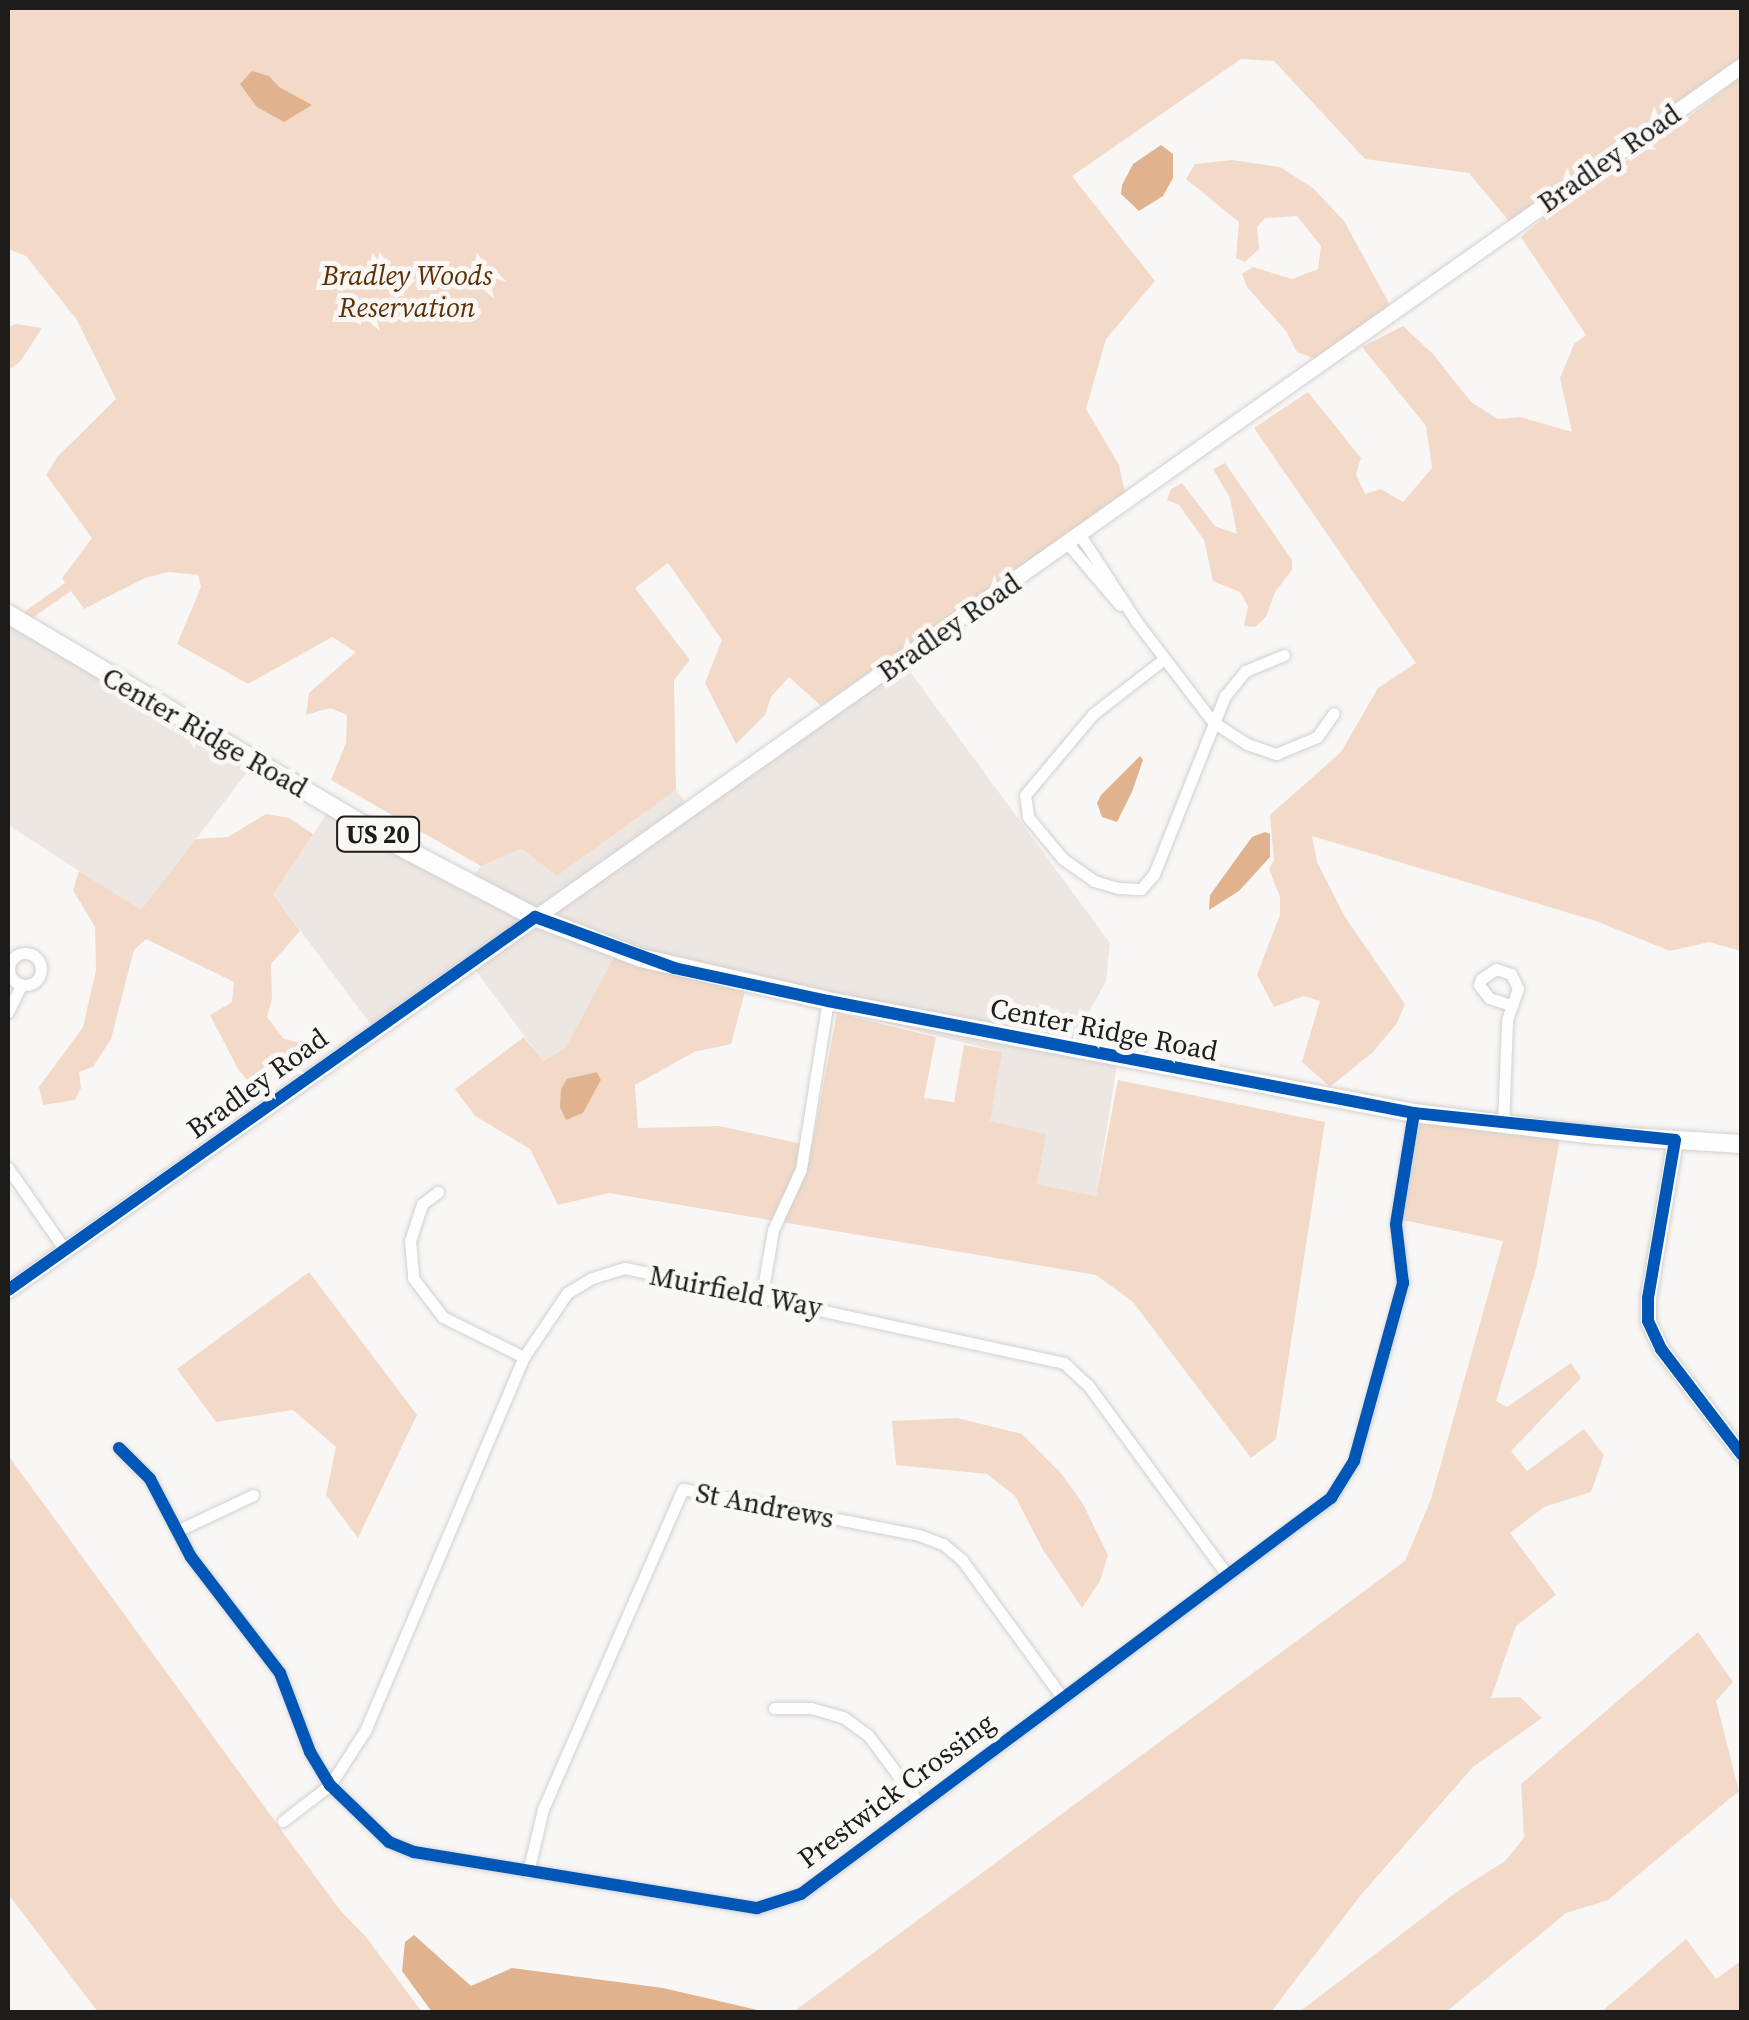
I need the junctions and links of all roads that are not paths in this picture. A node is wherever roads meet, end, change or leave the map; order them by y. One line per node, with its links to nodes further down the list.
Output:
1 (1742, 65): 2 (street, Bradley Road)
2 (1074, 539): 5 (street); 8 (street, Bradley Road)
3 (8, 614): 8 (main road, Center Ridge Road / US 20)
4 (1284, 655): 7 (street)
5 (1164, 660): 7 (street); 7 (street)
6 (1334, 712): 7 (street)
7 (1213, 722)
8 (536, 917): 10 (main road, Center Ridge Road / US 20); 19 (street, Bradley Road)
9 (21, 985): 12 (street)
10 (828, 1001): 13 (main road, Center Ridge Road / US 20); 21 (street)
11 (1510, 1005): 14 (street)
12 (8, 1012)
13 (1414, 1113): 14 (main road, Center Ridge Road / US 20); 27 (street, Prestwick Crossing)
14 (1503, 1126): 15 (main road, Center Ridge Road / US 20)
15 (1675, 1140): 16 (main road, Center Ridge Road / US 20); 24 (street)
16 (1742, 1144)
17 (8, 1168): 19 (street)
18 (438, 1192): 22 (street)
19 (65, 1250): 20 (street, Bradley Road)
20 (8, 1290)
21 (762, 1295): 22 (street, Muirfield Way); 27 (street, Muirfield Way)
22 (524, 1357): 30 (street, Muirfield Way)
23 (119, 1448): 26 (street, Prestwick Crossing)
24 (1742, 1455)
25 (253, 1495): 26 (street)
26 (179, 1530): 30 (street, Prestwick Crossing)
27 (1227, 1575): 28 (street, Prestwick Crossing)
28 (1062, 1697): 31 (street, Prestwick Crossing); 33 (street, St Andrews)
29 (774, 1708): 31 (street)
30 (330, 1784): 32 (street, Muirfield Way); 33 (street, Prestwick Crossing)
31 (918, 1802): 33 (street, Prestwick Crossing)
32 (283, 1821)
33 (528, 1872)

